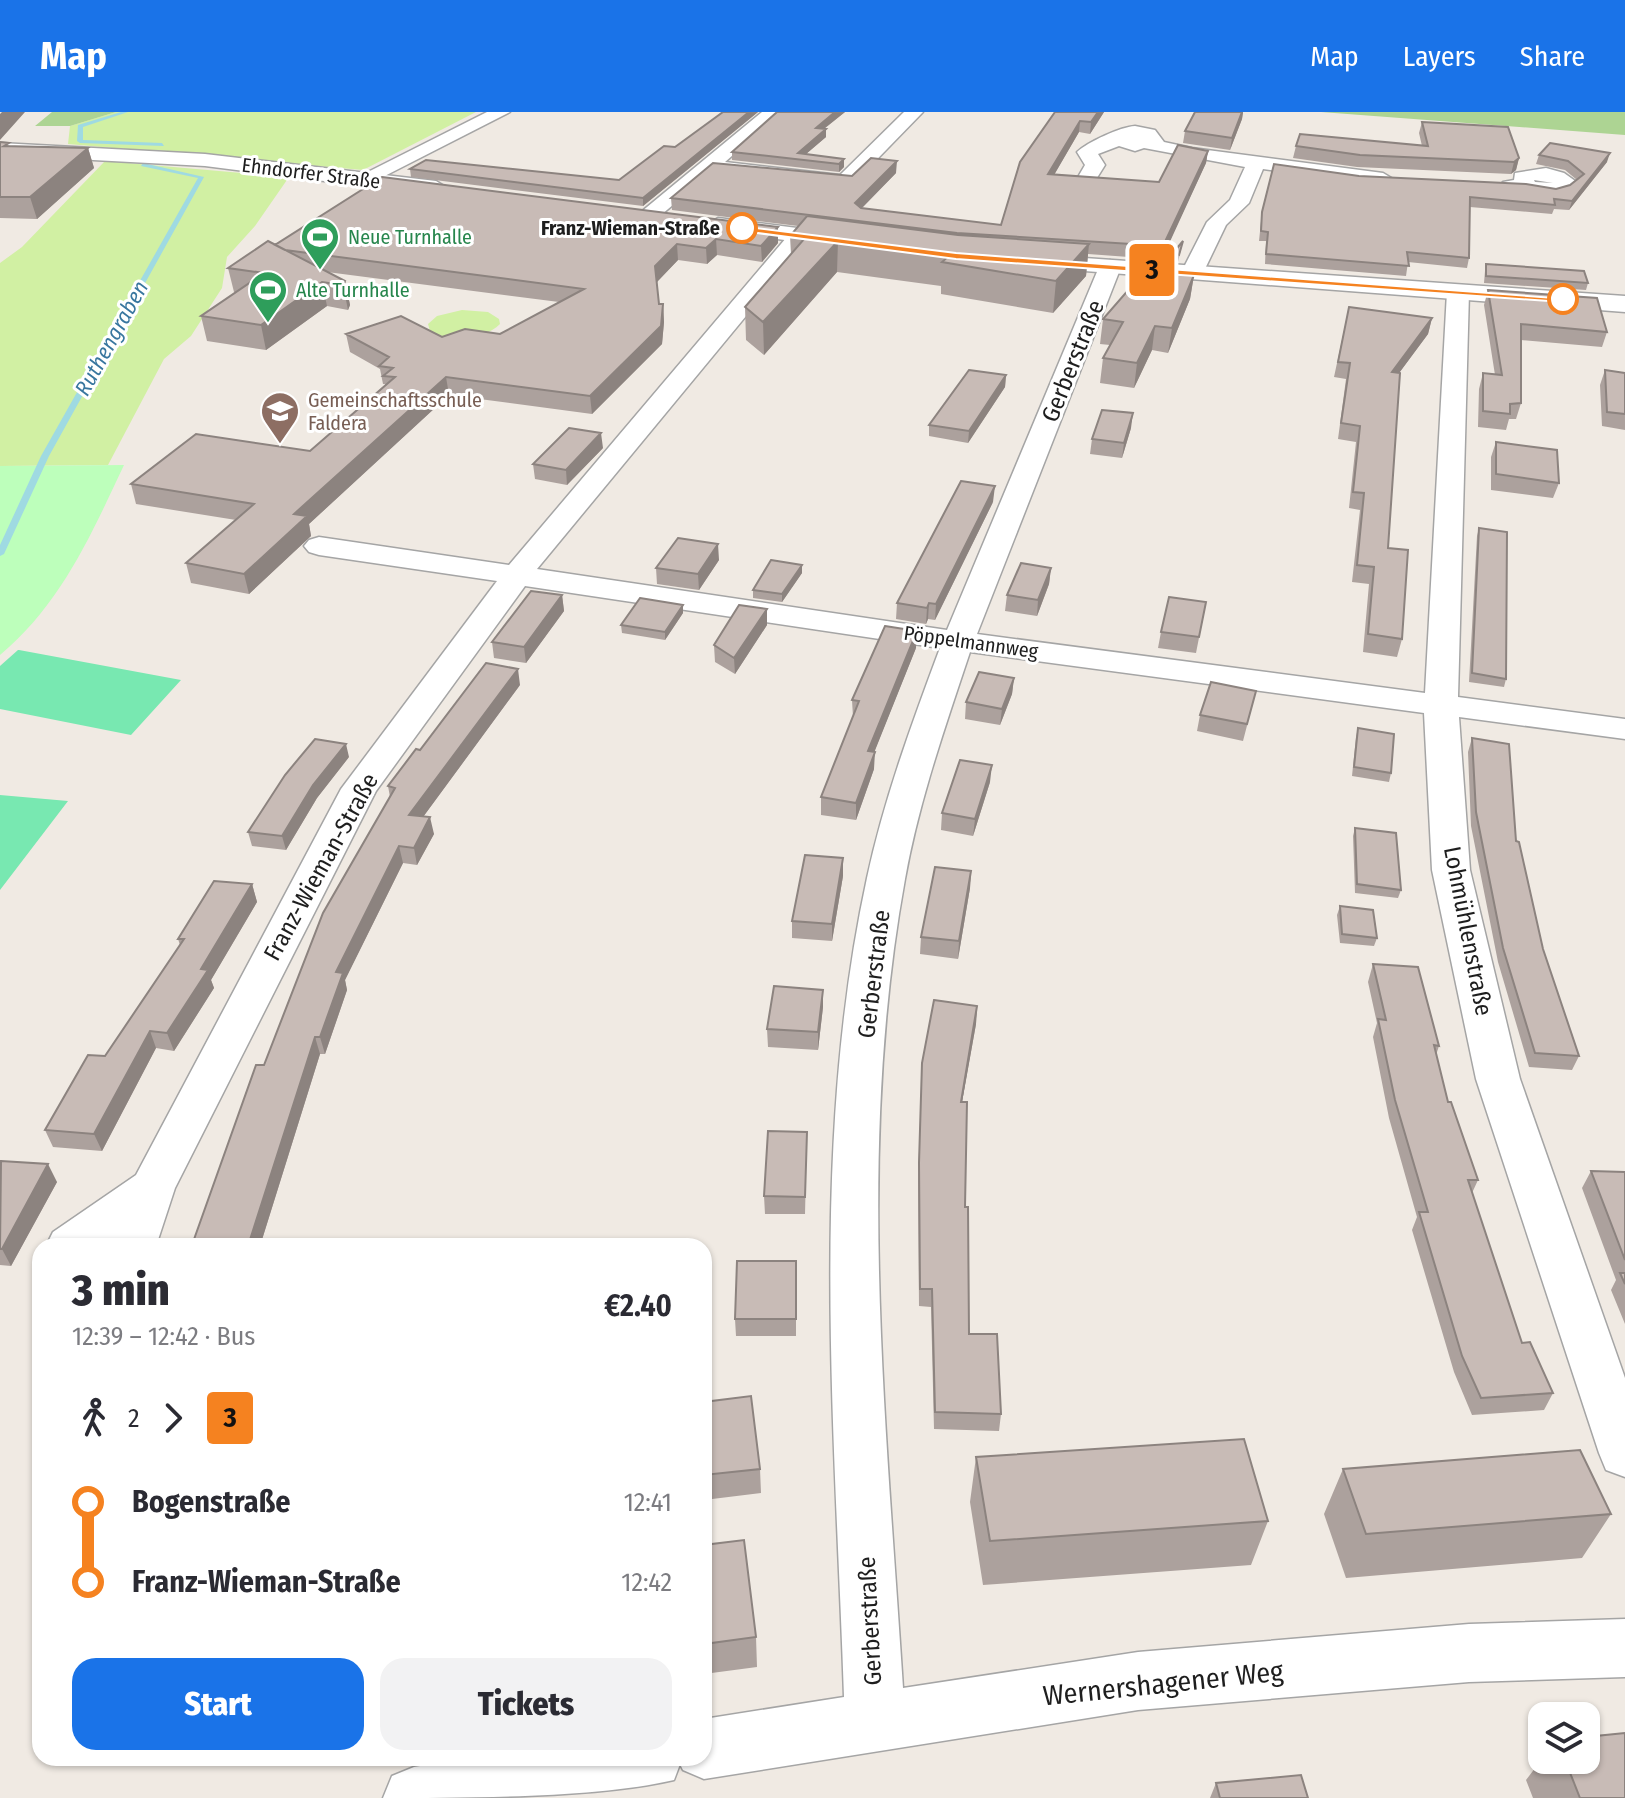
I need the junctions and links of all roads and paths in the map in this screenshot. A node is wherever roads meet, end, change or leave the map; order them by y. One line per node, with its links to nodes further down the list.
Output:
1 (501, 112): 8 (street)
2 (773, 112): 6 (street)
3 (914, 112): 6 (street)
4 (0, 149): 8 (street, Ehndorfer Straße)
5 (1257, 161): 7 (street); 9 (street); 18 (street)
6 (708, 166): 13 (street)
7 (1088, 177)
8 (364, 179): 12 (street, Ehndorfer Straße)
9 (1397, 180)
10 (1526, 184): 11 (street)
11 (1490, 185)
12 (458, 191)
13 (640, 215): 14 (street)
14 (800, 236): 15 (street); 22 (street, Franz-Wieman-Straße)
15 (872, 245)
16 (1002, 259): 17 (street)
17 (1110, 267): 18 (street); 23 (street, Gerberstraße)
18 (1192, 273): 19 (street)
19 (1458, 292): 20 (street); 24 (street, Lohmühlenstraße)
20 (1625, 304)
21 (319, 546): 22 (street, Pöppelmannweg)
22 (517, 575): 23 (street, Pöppelmannweg); 26 (street, Franz-Wieman-Straße)
23 (958, 641): 24 (street, Pöppelmannweg); 31 (street, Gerberstraße)
24 (1441, 707): 25 (street, Pöppelmannweg); 29 (street, Lohmühlenstraße)
25 (1625, 729)
26 (152, 1188): 27 (street, Franz-Wieman-Straße); 28 (street, Franz-Wieman-Straße)
27 (81, 1238)
28 (135, 1238)
29 (1625, 1453)
30 (1625, 1648): 31 (street, Wernershagener Weg)
31 (875, 1721): 32 (street, Wernershagener Weg)
32 (712, 1748)
33 (604, 1766): 34 (street)
34 (414, 1798)

